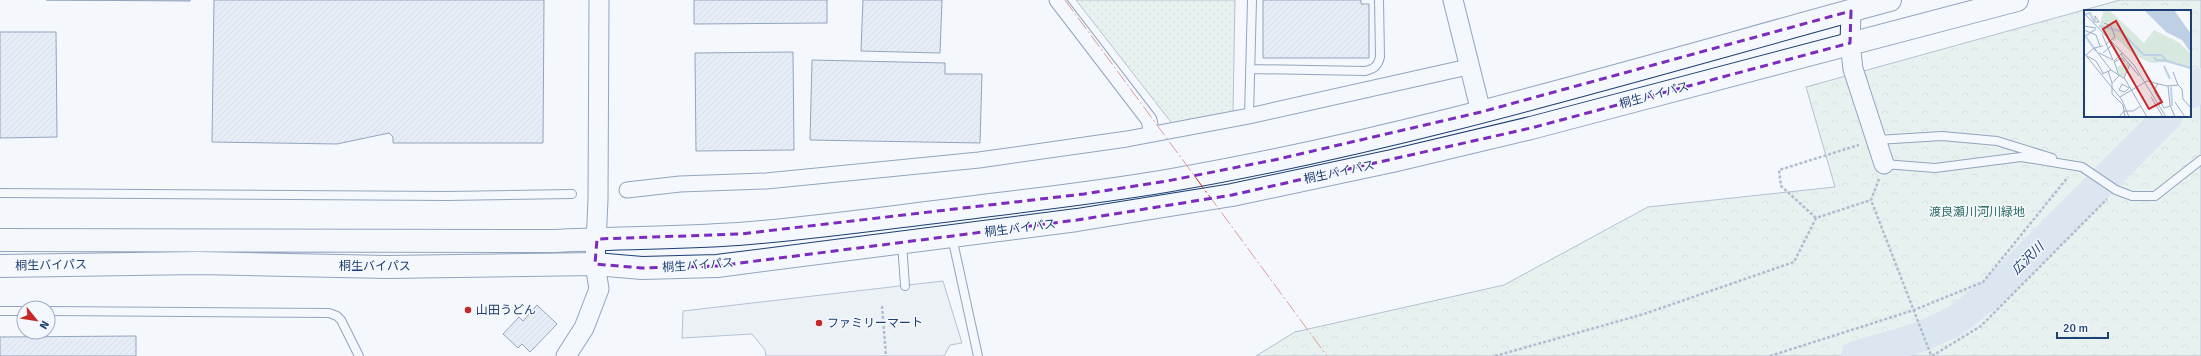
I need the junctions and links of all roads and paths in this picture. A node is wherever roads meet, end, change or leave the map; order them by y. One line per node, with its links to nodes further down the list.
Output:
1 (600, 0): 26 (street)
2 (1057, 0): 14 (street)
3 (1252, 0): 11 (lane)
4 (1379, 0): 11 (lane)
5 (1452, 0): 10 (street)
6 (1890, 0): 8 (highway, 桐生バイパス)
7 (2016, 0): 9 (highway, 桐生バイパス)
8 (1851, 6): 9 (street); 12 (highway, 桐生バイパス)
9 (1850, 43): 15 (street); 25 (highway, 桐生バイパス)
10 (1468, 67): 12 (street); 13 (street)
11 (1250, 70): 13 (lane)
12 (1481, 112): 26 (highway, 桐生バイパス)
13 (1249, 116): 14 (street)
14 (1152, 134): 20 (street)
15 (1876, 140): 17 (street); 18 (lane); 24 (path)
16 (2201, 160): 19 (lane)
17 (1884, 164): 18 (lane); 23 (path)
18 (2080, 166): 19 (lane); 33 (path)
19 (2113, 189): 43 (path)
20 (627, 190)
21 (0, 193): 22 (lane)
22 (572, 194)
23 (1872, 200): 24 (path); 33 (path)
24 (1816, 218): 41 (path)
25 (952, 236): 28 (highway, 桐生バイパス); 40 (lane)
26 (597, 239): 27 (highway, 桐生バイパス); 29 (street)
27 (0, 240)
28 (902, 243): 29 (highway, 桐生バイパス); 31 (lane)
29 (595, 264): 30 (highway, 桐生バイパス); 38 (street)
30 (0, 266)
31 (905, 286)
32 (882, 306): 39 (path)
33 (1914, 310): 42 (path); 43 (path)
34 (0, 311): 35 (lane)
35 (16, 311)
36 (56, 311): 37 (lane)
37 (359, 356)
38 (566, 356)
39 (886, 356)
40 (978, 356)
41 (1495, 356)
42 (1770, 356)
43 (1931, 356)

